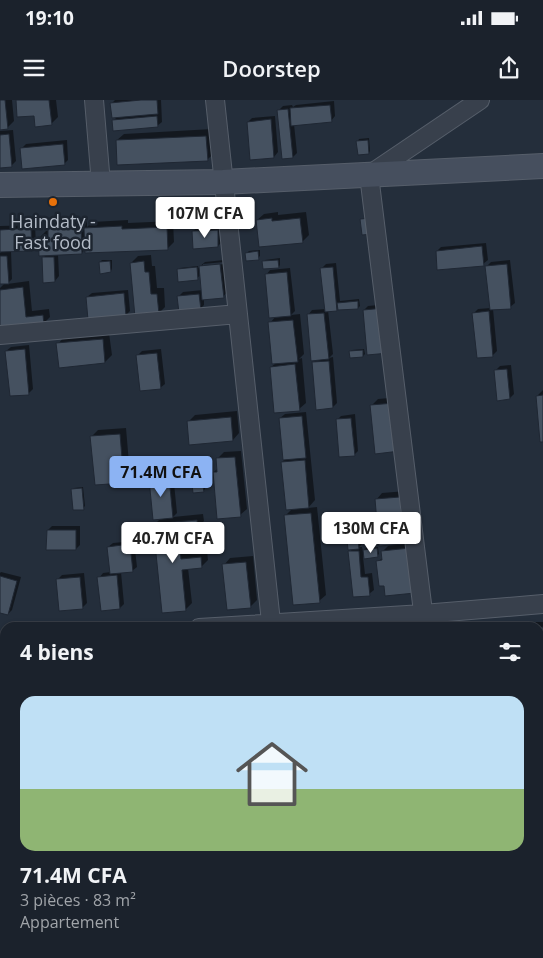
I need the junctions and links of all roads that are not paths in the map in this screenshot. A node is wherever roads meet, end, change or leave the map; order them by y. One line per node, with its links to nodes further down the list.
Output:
1 (94, 100): 7 (street)
2 (215, 100): 6 (street)
3 (480, 100): 5 (street)
4 (543, 166): 5 (main road)
5 (369, 175): 6 (main road); 12 (street)
6 (223, 182): 7 (main road); 9 (street)
7 (101, 184): 8 (main road)
8 (0, 185)
9 (238, 314): 10 (street); 13 (street)
10 (0, 335)
11 (543, 604): 12 (street)
12 (424, 620): 13 (street)
13 (271, 622)

